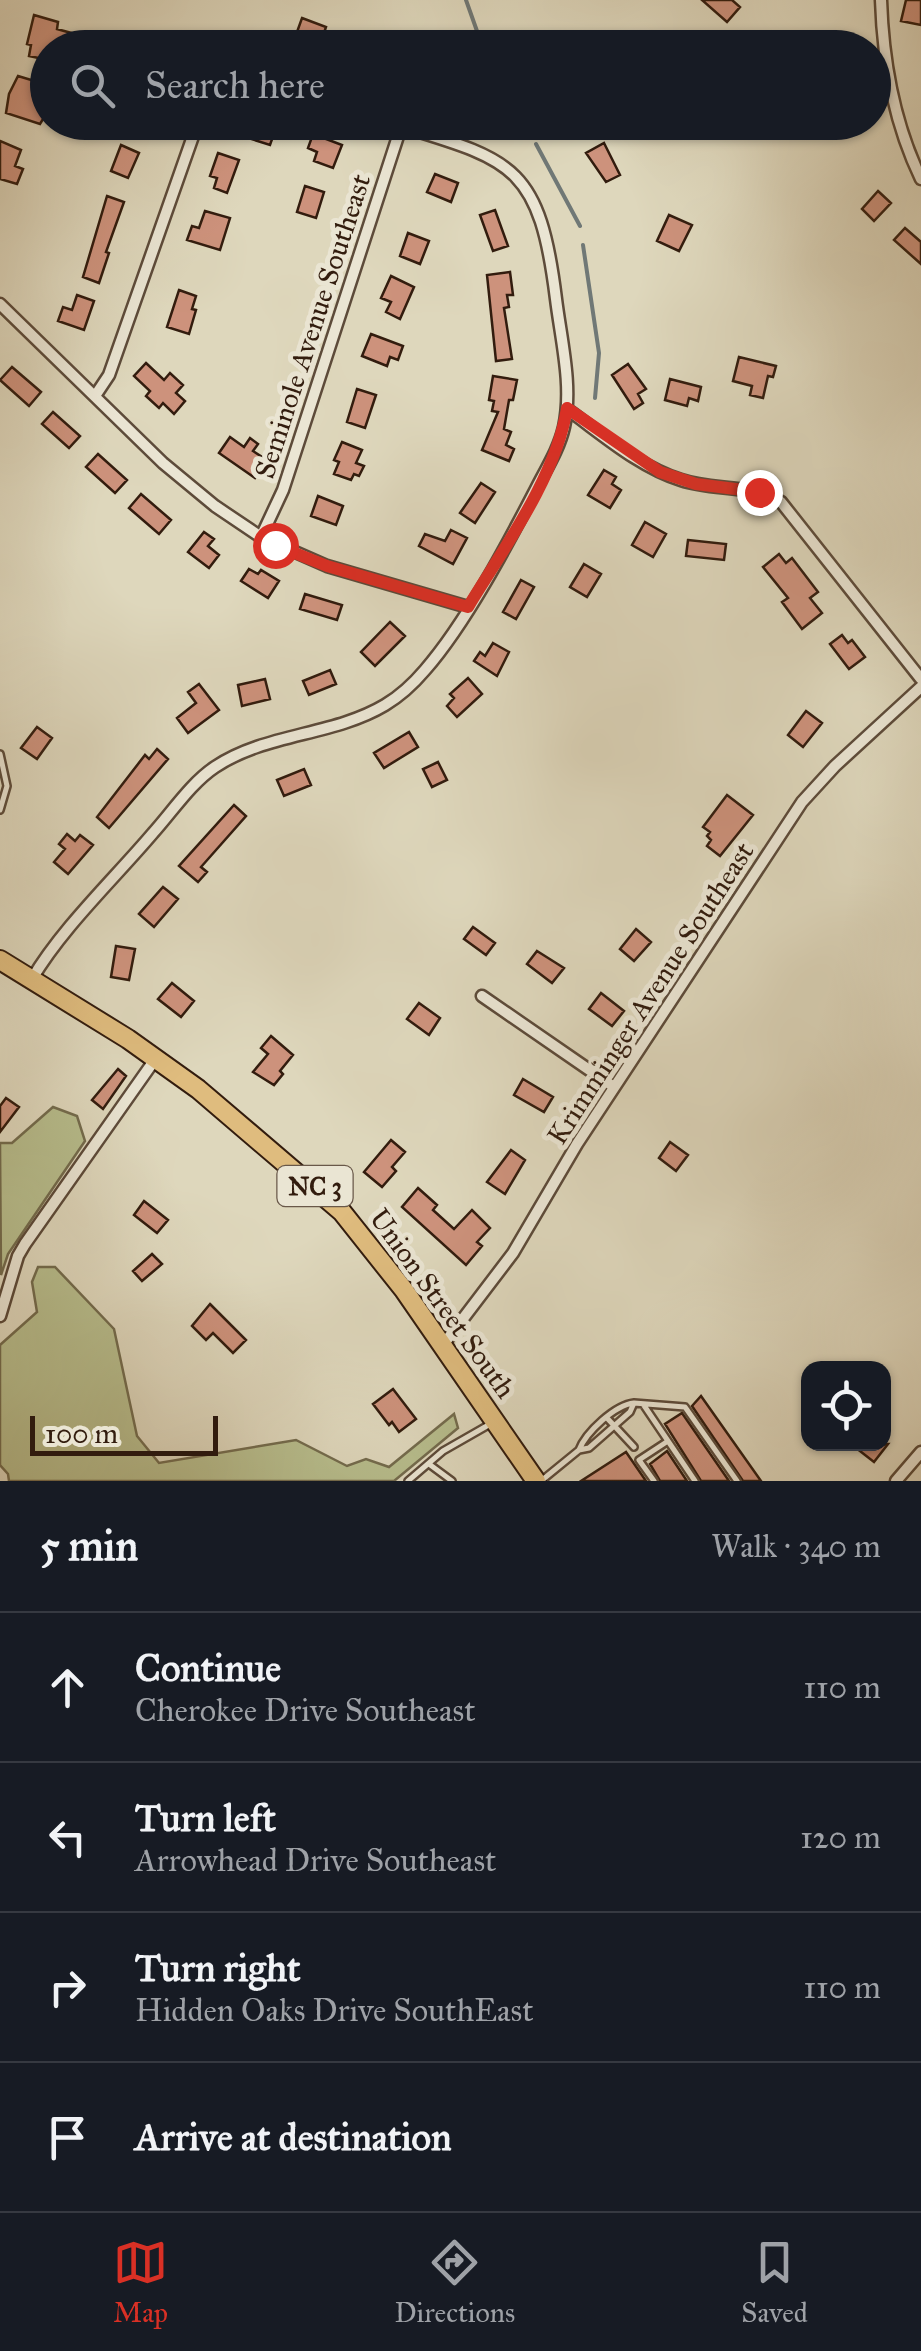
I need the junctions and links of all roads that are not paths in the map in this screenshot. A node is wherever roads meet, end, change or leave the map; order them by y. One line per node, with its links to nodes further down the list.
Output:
1 (881, 0): 2 (street)
2 (882, 30)
3 (891, 89): 7 (street)
4 (192, 140): 9 (street)
5 (397, 140): 11 (street, Seminole Avenue Southeast)
6 (440, 140): 10 (street)
7 (921, 179)
8 (0, 304): 9 (street)
9 (95, 396): 11 (street)
10 (567, 408): 12 (street); 13 (street)
11 (261, 538): 12 (street)
12 (468, 607): 17 (street)
13 (921, 683): 20 (street, Krimminger Avenue Southeast)
14 (0, 754): 15 (lane)
15 (0, 810)
16 (0, 960): 17 (main road, Union Street South / NC 3)
17 (32, 979): 19 (main road, Union Street South / NC 3)
18 (482, 996): 20 (street)
19 (156, 1058): 21 (street); 22 (main road, Union Street South / NC 3)
20 (614, 1086): 22 (street, Krimminger Avenue Southeast)
21 (0, 1316)
22 (442, 1346): 26 (main road, Union Street South / NC 3)
23 (634, 1403): 24 (lane); 25 (lane); 27 (lane)
24 (643, 1404): 28 (lane); 38 (lane)
25 (608, 1418): 27 (lane); 30 (lane)
26 (494, 1422): 32 (lane); 35 (main road, Union Street South / NC 3)
27 (614, 1425): 29 (lane); 30 (lane)
28 (668, 1441): 36 (lane); 37 (lane)
29 (634, 1447)
30 (579, 1450): 35 (lane)
31 (921, 1452): 39 (street)
32 (428, 1464): 33 (lane); 34 (lane)
33 (408, 1481)
34 (452, 1481)
35 (538, 1481)
36 (654, 1481)
37 (696, 1481)
38 (736, 1481)
39 (896, 1481)

